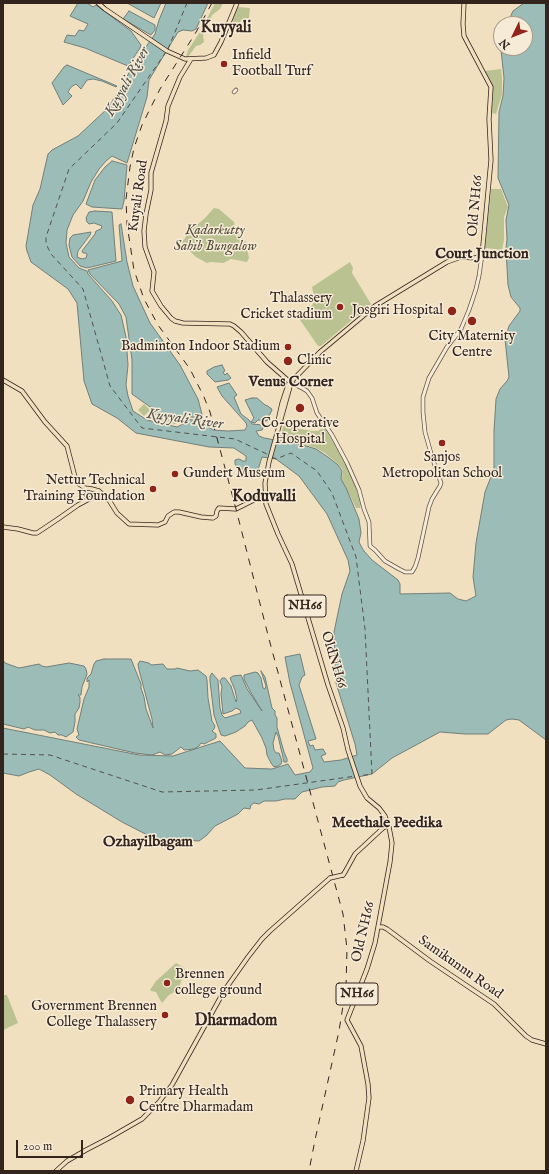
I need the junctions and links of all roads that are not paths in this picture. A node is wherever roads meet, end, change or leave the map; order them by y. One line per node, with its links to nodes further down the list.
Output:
1 (98, 3): 4 (main road)
2 (237, 3): 4 (main road)
3 (464, 3): 5 (main road, Old NH66)
4 (191, 59): 7 (main road, Kuyali Road)
5 (482, 255): 7 (main road, Old NH66 / NH66); 7 (street)
6 (3, 380): 9 (main road)
7 (291, 383): 8 (main road, Old NH66 / NH66)
8 (269, 462): 10 (main road, OldNH66 / NH66)
9 (103, 495): 10 (main road); 11 (main road)
10 (266, 496): 12 (main road, OldNH66 / NH66)
11 (3, 527)
12 (348, 750): 13 (main road, Old NH66 / NH66)
13 (388, 825): 14 (main road, Old NH66 / NH66); 16 (main road, bridge)
14 (378, 927): 15 (main road, Samikunnu Road); 17 (main road, Old NH66 / NH66)
15 (546, 1044)
16 (56, 1171)
17 (356, 1171)

